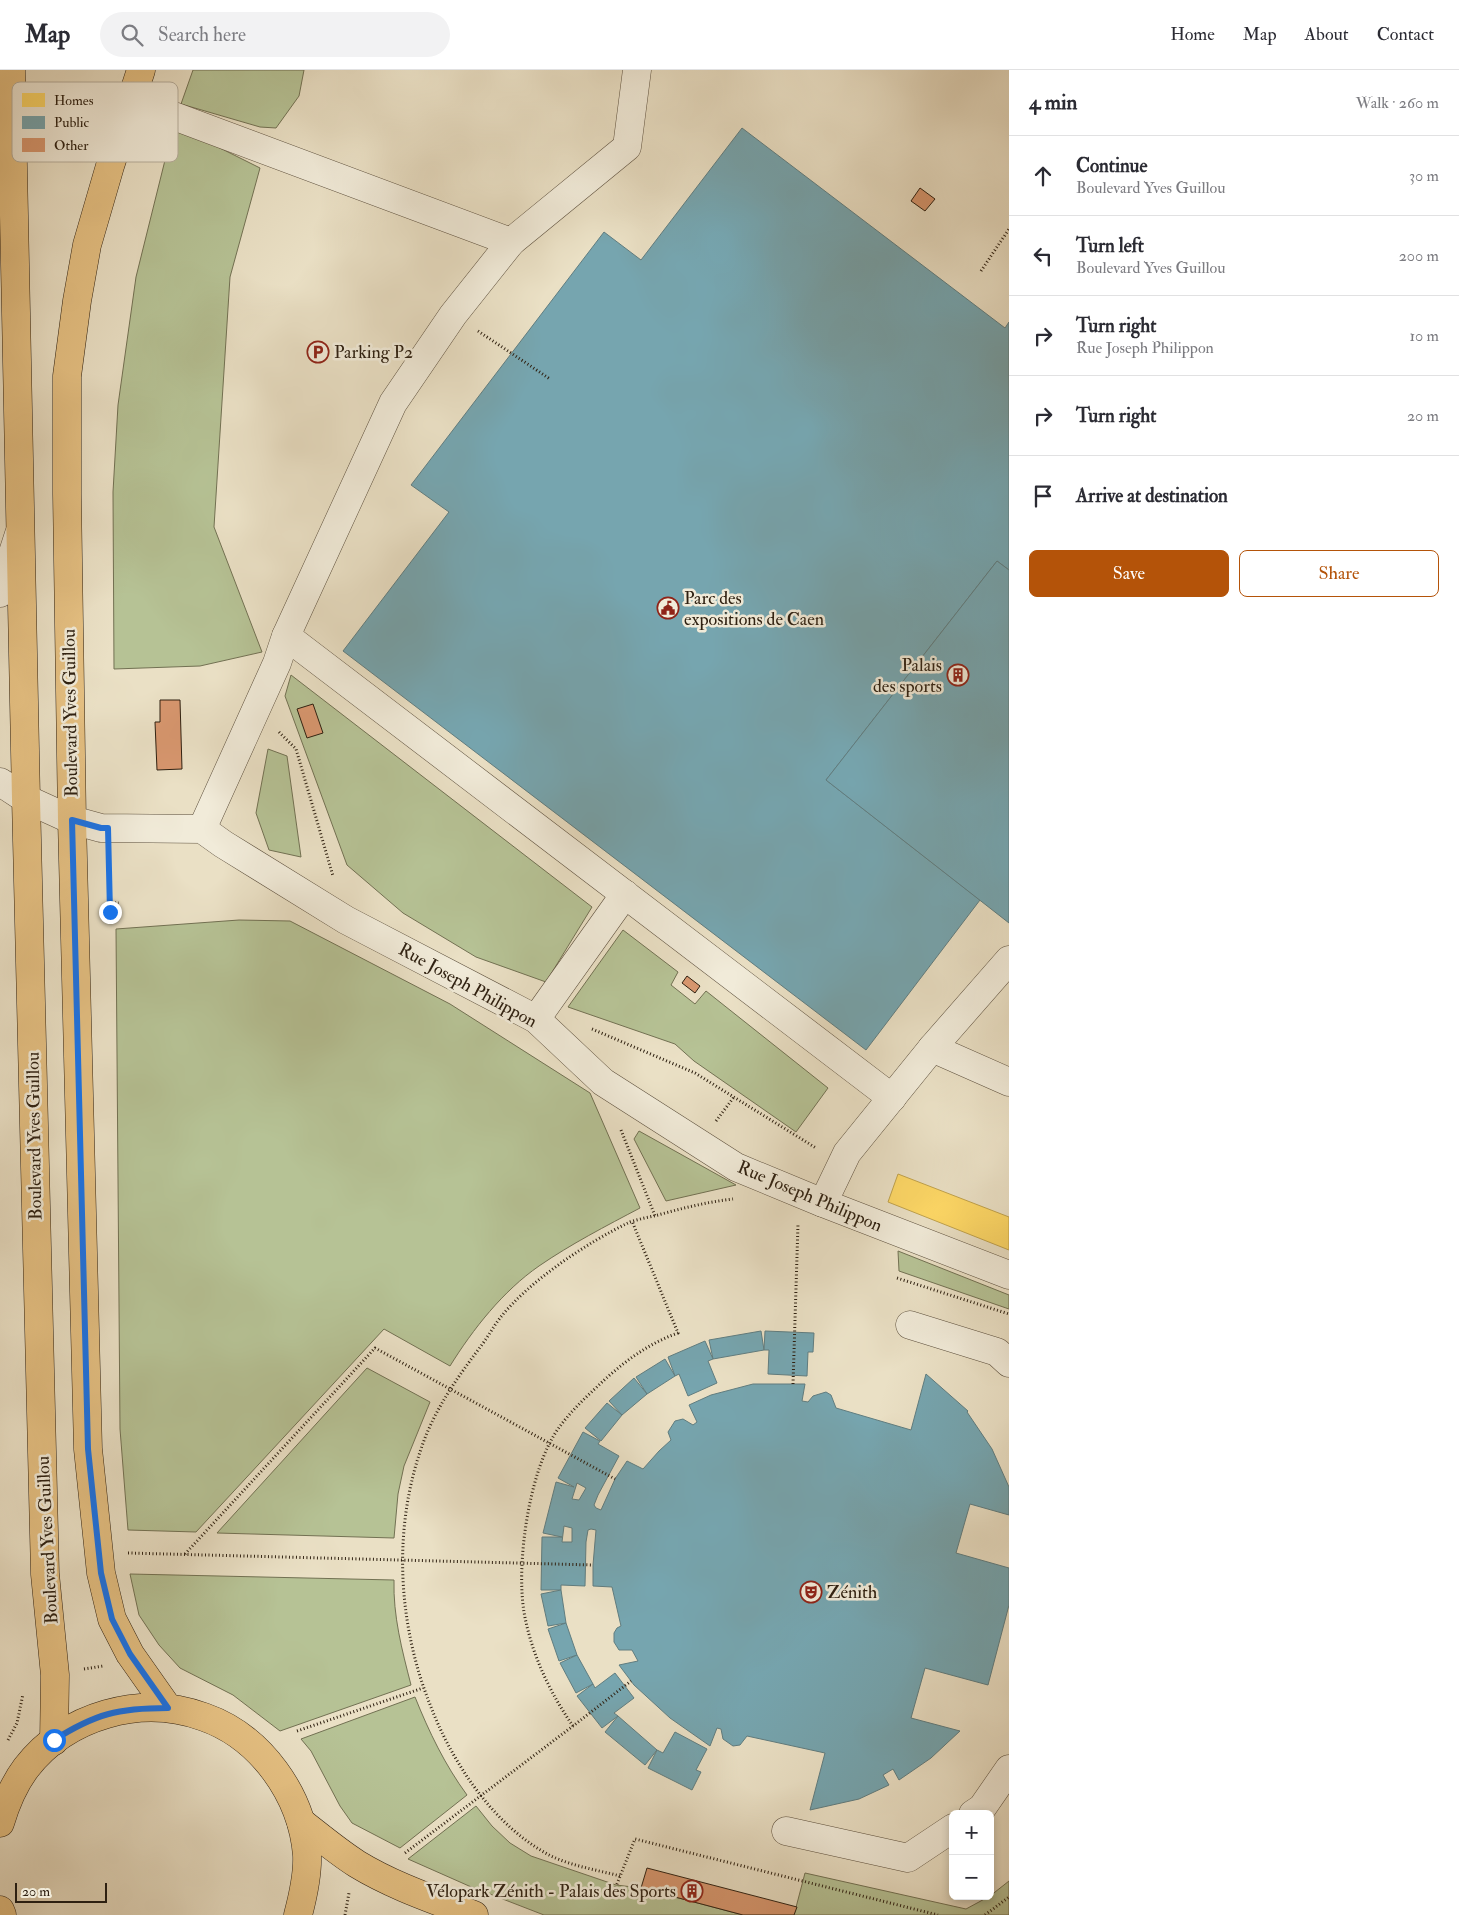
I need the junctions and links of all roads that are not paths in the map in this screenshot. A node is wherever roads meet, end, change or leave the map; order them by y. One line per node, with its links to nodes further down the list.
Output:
1 (11, 70): 4 (main road, Boulevard Yves Guillou)
2 (637, 70): 7 (street)
3 (178, 116): 7 (street)
4 (12, 121)
5 (13, 162): 8 (main road, Boulevard Yves Guillou)
6 (111, 162): 13 (main road, Boulevard Yves Guillou)
7 (511, 242): 10 (street)
8 (20, 530): 9 (street, Boulevard Yves Guillou); 12 (main road, Boulevard Yves Guillou)
9 (0, 593)
10 (286, 636): 14 (street); 15 (street)
11 (0, 782): 12 (street)
12 (26, 799): 13 (street); 26 (main road, Boulevard Yves Guillou)
13 (72, 820): 14 (street); 25 (main road, Boulevard Yves Guillou)
14 (202, 829): 17 (street, Rue Joseph Philippon)
15 (625, 894): 17 (street); 20 (street)
16 (1009, 960): 18 (street)
17 (536, 1019): 21 (street, Rue Joseph Philippon)
18 (932, 1048): 19 (street); 20 (street)
19 (1009, 1082)
20 (892, 1098): 21 (street)
21 (823, 1203): 22 (street, Rue Joseph Philippon)
22 (1009, 1275)
23 (910, 1325): 24 (street)
24 (1009, 1363)
25 (168, 1708): 26 (main road); 30 (main road)
26 (54, 1740): 29 (main road)
27 (1009, 1769): 28 (street)
28 (979, 1810)
29 (0, 1822)
30 (301, 1822): 35 (main road); 36 (main road)
31 (786, 1831): 32 (street)
32 (949, 1831)
33 (0, 1910): 34 (main road)
34 (2, 1915)
35 (298, 1915)
36 (474, 1915)

